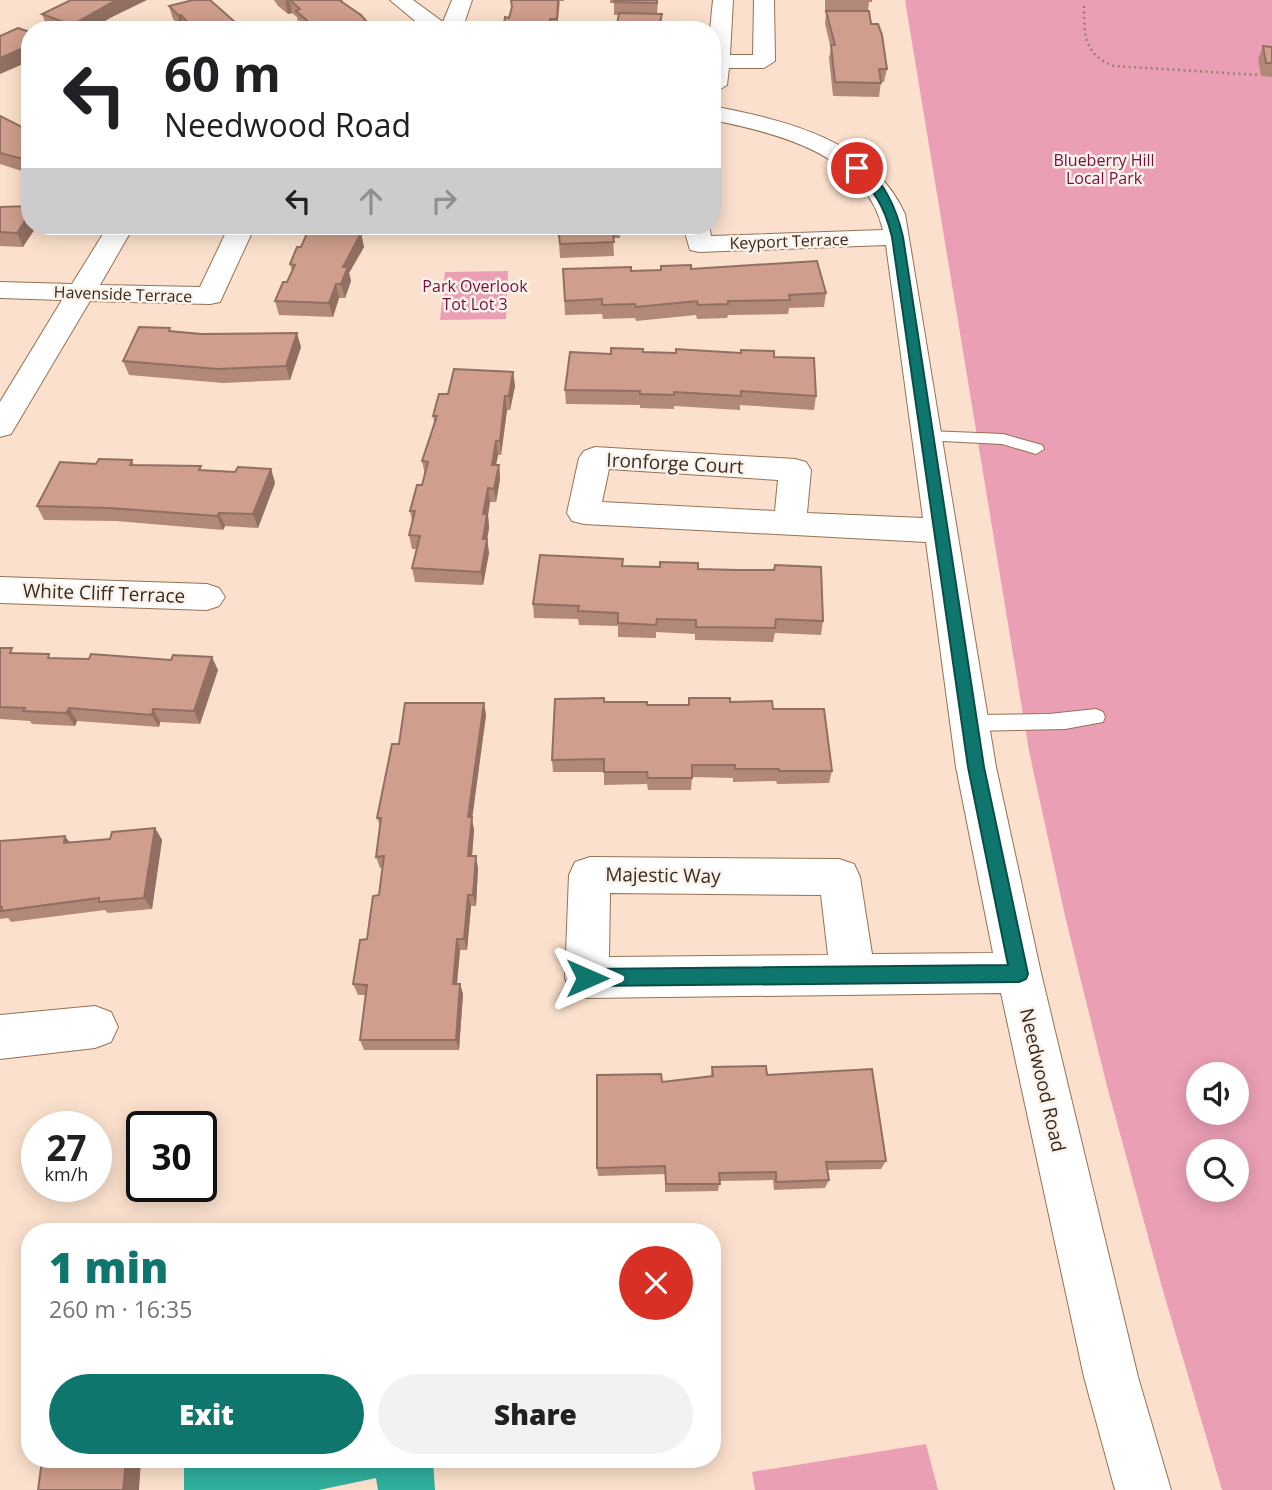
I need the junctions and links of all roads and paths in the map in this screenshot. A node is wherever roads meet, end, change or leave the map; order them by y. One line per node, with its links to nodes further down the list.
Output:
1 (400, 0): 6 (street)
2 (462, 0): 7 (street)
3 (723, 0): 8 (street)
4 (764, 0): 9 (street)
5 (1084, 6): 10 (path)
6 (428, 21)
7 (454, 21)
8 (721, 25)
9 (721, 62)
10 (1259, 75)
11 (721, 114): 15 (street, Needwood Road)
12 (115, 235): 17 (street)
13 (238, 235): 17 (street, Havenside Terrace)
14 (698, 235): 15 (street, Keyport Terrace)
15 (898, 237): 19 (street, Needwood Road)
16 (0, 290): 17 (street, Havenside Terrace)
17 (78, 293): 18 (street)
18 (0, 427)
19 (928, 436): 20 (lane); 22 (street, Needwood Road)
20 (1036, 449)
21 (790, 523): 21 (street, Ironforge Court); 22 (street, Ironforge Court)
22 (942, 531): 26 (street, Needwood Road)
23 (0, 590): 24 (street, White Cliff Terrace)
24 (208, 597)
25 (1096, 717): 26 (lane)
26 (970, 723): 27 (street, Needwood Road)
27 (1019, 974): 28 (street, Majestic Way); 31 (street, Needwood Road)
28 (853, 975): 28 (street, Majestic Way)
29 (95, 1027): 30 (street)
30 (0, 1037)
31 (1143, 1490)

